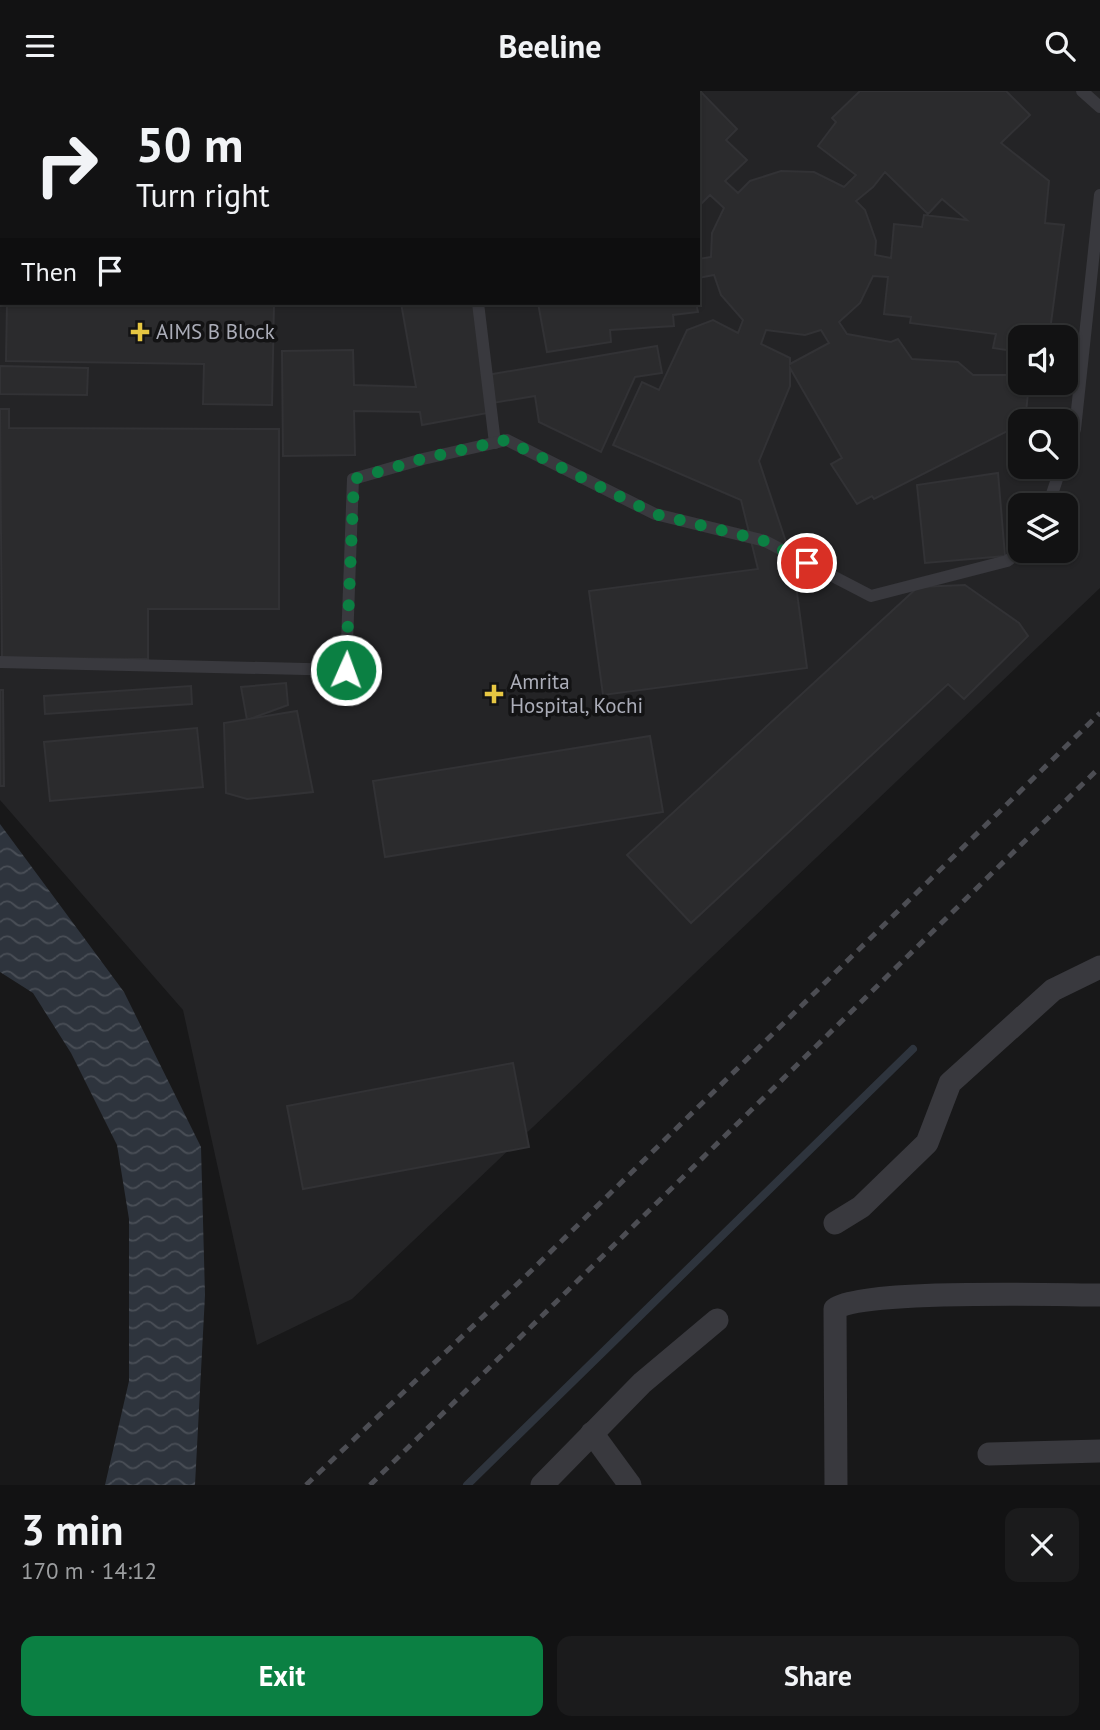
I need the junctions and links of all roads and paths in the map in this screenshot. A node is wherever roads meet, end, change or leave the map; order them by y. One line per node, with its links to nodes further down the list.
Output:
1 (1082, 91): 2 (lane)
2 (1100, 107)
3 (1100, 195): 5 (lane)
4 (478, 305): 6 (lane)
5 (1077, 409)
6 (495, 443): 7 (lane); 8 (lane)
7 (1008, 560)
8 (0, 662)
9 (1100, 967): 10 (street)
10 (835, 1223)
11 (1100, 1295): 18 (street)
12 (717, 1320): 13 (street)
13 (592, 1433): 16 (street); 17 (street)
14 (1100, 1451): 15 (street)
15 (989, 1454)
16 (542, 1485)
17 (629, 1485)
18 (836, 1485)

